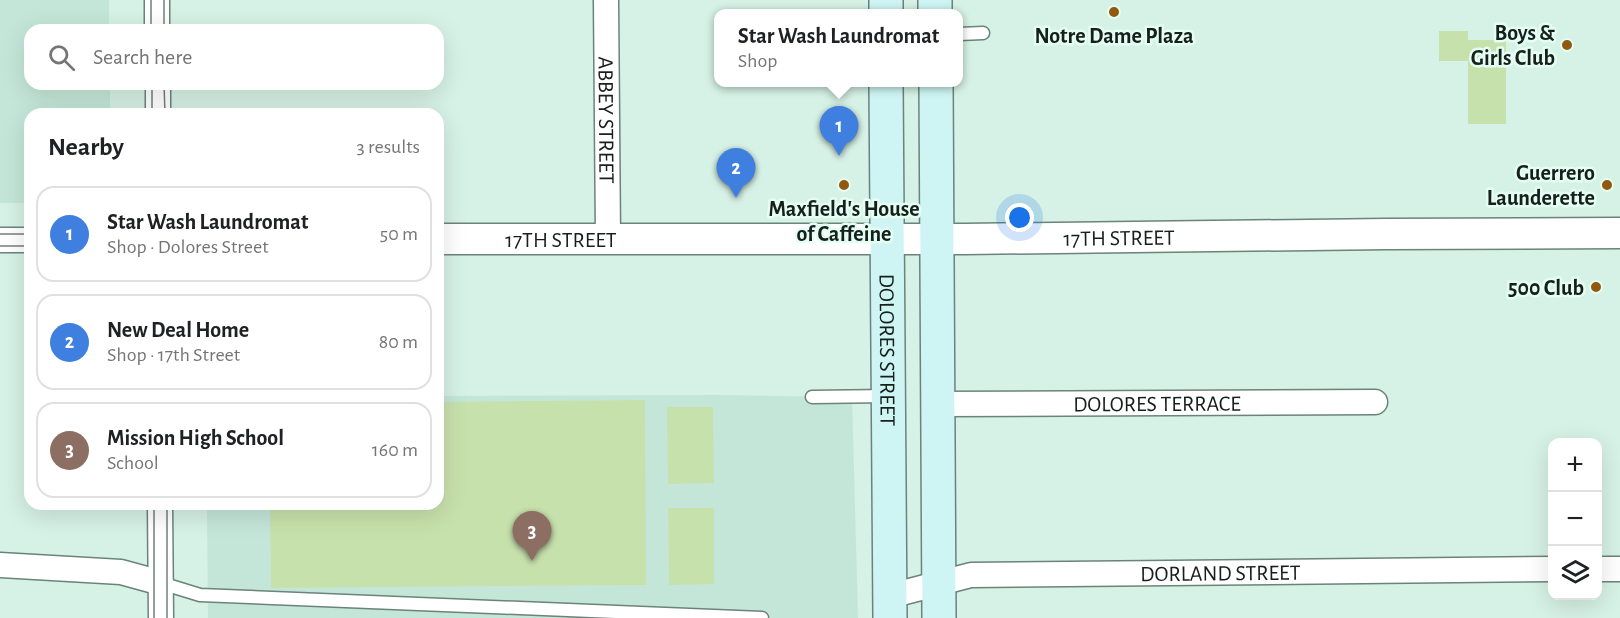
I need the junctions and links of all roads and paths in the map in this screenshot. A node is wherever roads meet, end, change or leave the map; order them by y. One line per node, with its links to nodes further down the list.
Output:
1 (157, 0): 3 (street)
2 (606, 0): 12 (street, ABBEY STREET)
3 (158, 24)
4 (983, 33): 5 (lane)
5 (963, 34)
6 (886, 87): 13 (main road, DOLORES STREET)
7 (936, 87): 14 (main road)
8 (158, 90): 9 (street)
9 (158, 108)
10 (1620, 233): 14 (street, 17TH STREET)
11 (444, 239): 12 (street, 17TH STREET)
12 (608, 239): 13 (street, 17TH STREET)
13 (887, 239): 14 (street, 17TH STREET); 17 (main road, DOLORES STREET)
14 (937, 239): 20 (main road)
15 (0, 240): 16 (street)
16 (24, 240)
17 (889, 396): 18 (lane); 28 (main road, DOLORES STREET)
18 (812, 397)
19 (1375, 402): 20 (street, DOLORES TERRACE)
20 (938, 404): 26 (main road)
21 (160, 510): 27 (street)
22 (0, 565): 27 (street)
23 (1548, 569): 26 (street, DORLAND STREET)
24 (1602, 569): 25 (street)
25 (1620, 569)
26 (939, 583): 28 (street, DORLAND STREET); 32 (main road)
27 (160, 585): 29 (street); 30 (street); 31 (lane)
28 (890, 607)
29 (155, 618)
30 (161, 618)
31 (762, 618)
32 (939, 618)

